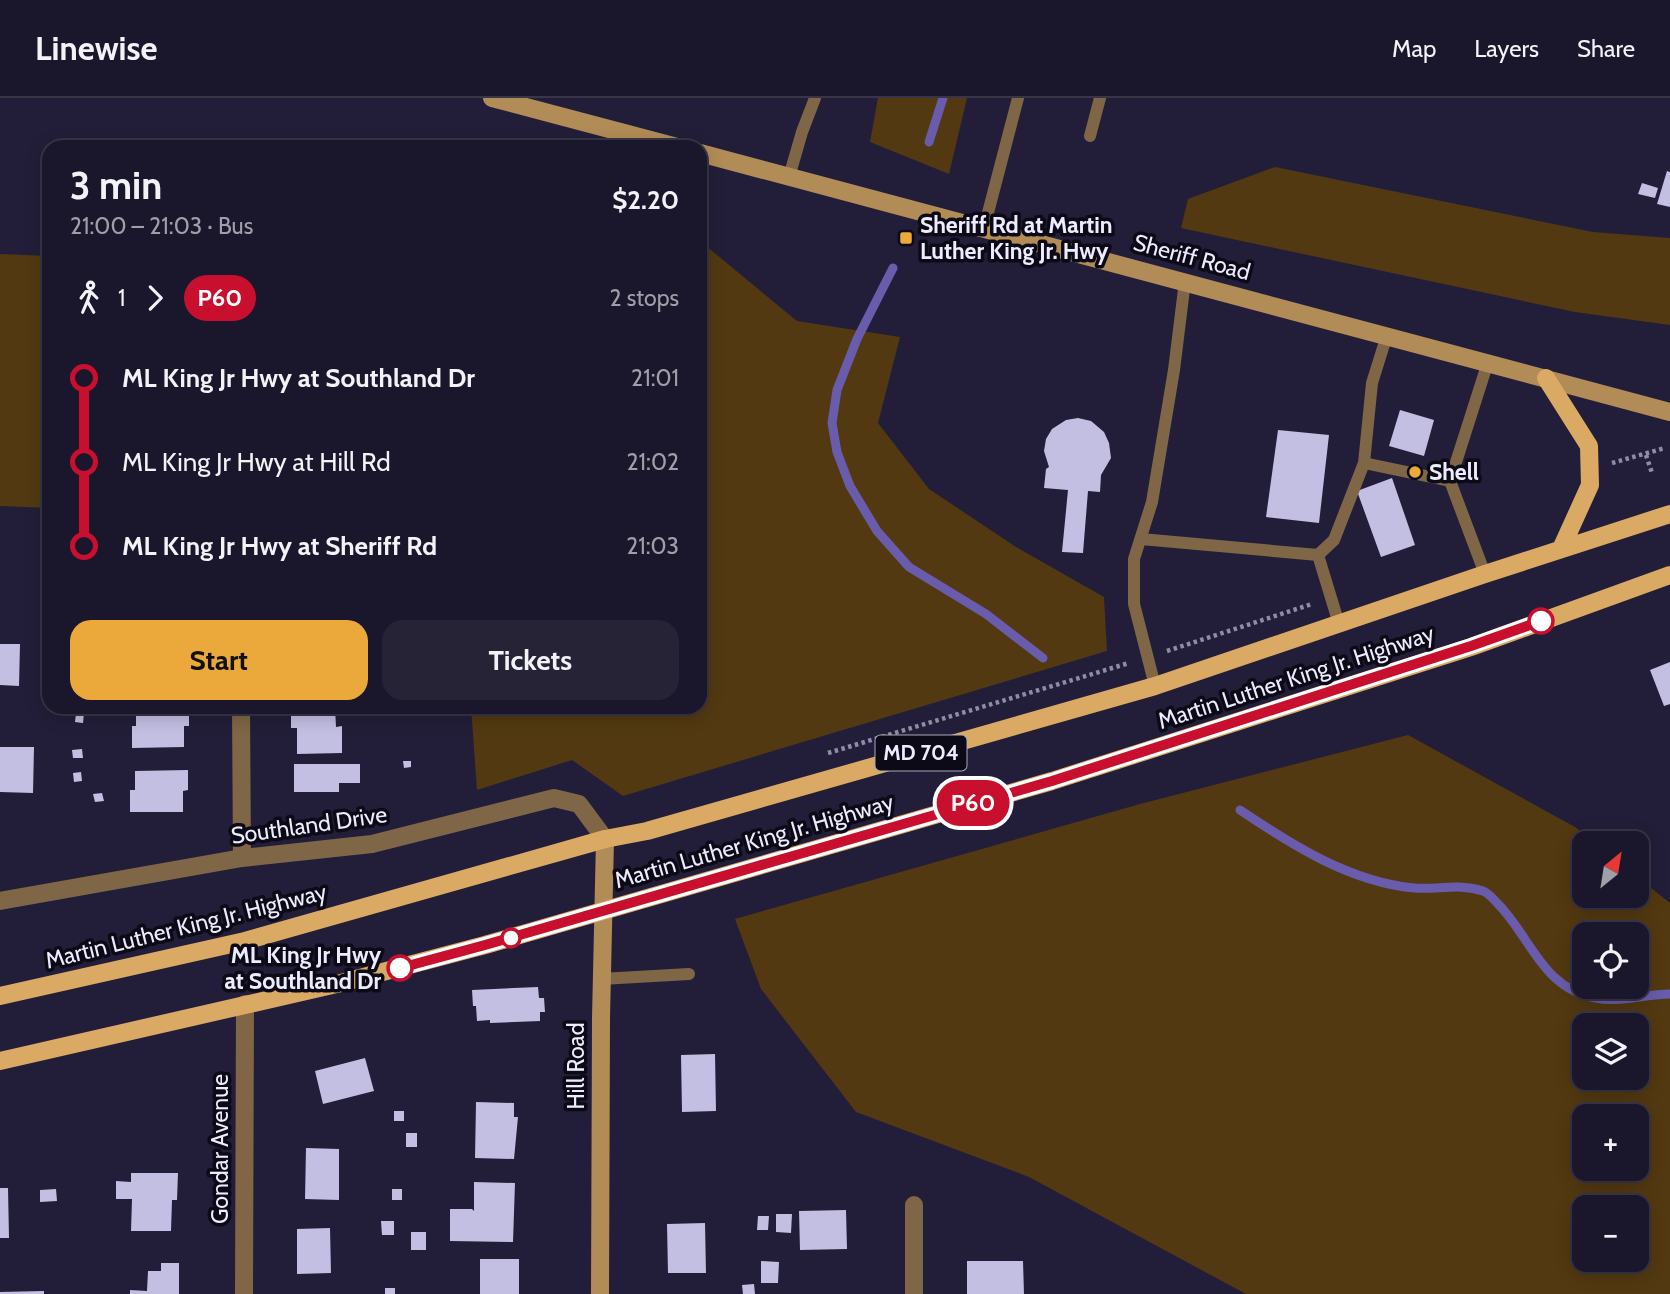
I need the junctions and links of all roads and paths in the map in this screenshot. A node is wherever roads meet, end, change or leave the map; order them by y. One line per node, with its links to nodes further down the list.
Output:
1 (492, 98): 6 (main road)
2 (815, 98): 8 (lane)
3 (1018, 98): 9 (lane)
4 (1100, 98): 5 (lane)
5 (1090, 135)
6 (651, 140)
7 (707, 155): 8 (main road, Sheriff Road)
8 (789, 177): 9 (main road, Sheriff Road)
9 (985, 228): 10 (main road, Sheriff Road)
10 (1185, 281): 11 (main road, Sheriff Road); 22 (lane)
11 (1387, 335): 12 (main road, Sheriff Road); 17 (lane)
12 (1488, 362): 13 (main road, Sheriff Road); 20 (lane)
13 (1546, 378): 14 (main road, Sheriff Road); 23 (main road)
14 (1670, 412)
15 (1665, 448): 16 (path)
16 (1646, 455): 18 (path); 19 (path)
17 (1364, 463): 20 (lane); 24 (lane)
18 (1608, 464)
19 (1652, 473)
20 (1450, 481): 25 (lane)
21 (1670, 514): 23 (main road, Martin Luther King Jr. Highway / MD 704)
22 (1141, 539): 24 (lane); 29 (lane)
23 (1561, 549): 25 (main road, Martin Luther King Jr. Highway / MD 704)
24 (1318, 555): 28 (lane)
25 (1485, 574): 28 (main road, Martin Luther King Jr. Highway / MD 704)
26 (1670, 575): 36 (main road, Martin Luther King Jr. Highway / MD 704)
27 (1305, 605): 29 (path)
28 (1339, 624): 30 (main road, Martin Luther King Jr. Highway / MD 704)
29 (1148, 657): 30 (lane); 32 (path)
30 (1155, 686): 33 (main road, Martin Luther King Jr. Highway / MD 704)
31 (242, 714): 34 (street)
32 (816, 756)
33 (605, 839): 34 (street, Southland Drive); 36 (main road, Hill Road); 39 (main road, Martin Luther King Jr. Highway / MD 704)
34 (242, 858): 35 (street, Southland Drive)
35 (0, 901)
36 (604, 910): 38 (main road, Hill Road); 40 (main road, Martin Luther King Jr. Highway / MD 704)
37 (689, 974): 38 (lane)
38 (601, 979): 44 (main road, Hill Road)
39 (0, 996)
40 (245, 1004): 41 (main road, Martin Luther King Jr. Highway / MD 704); 43 (street, Gondar Avenue)
41 (0, 1061)
42 (914, 1205): 45 (street)
43 (244, 1294)
44 (600, 1294)
45 (914, 1294)

